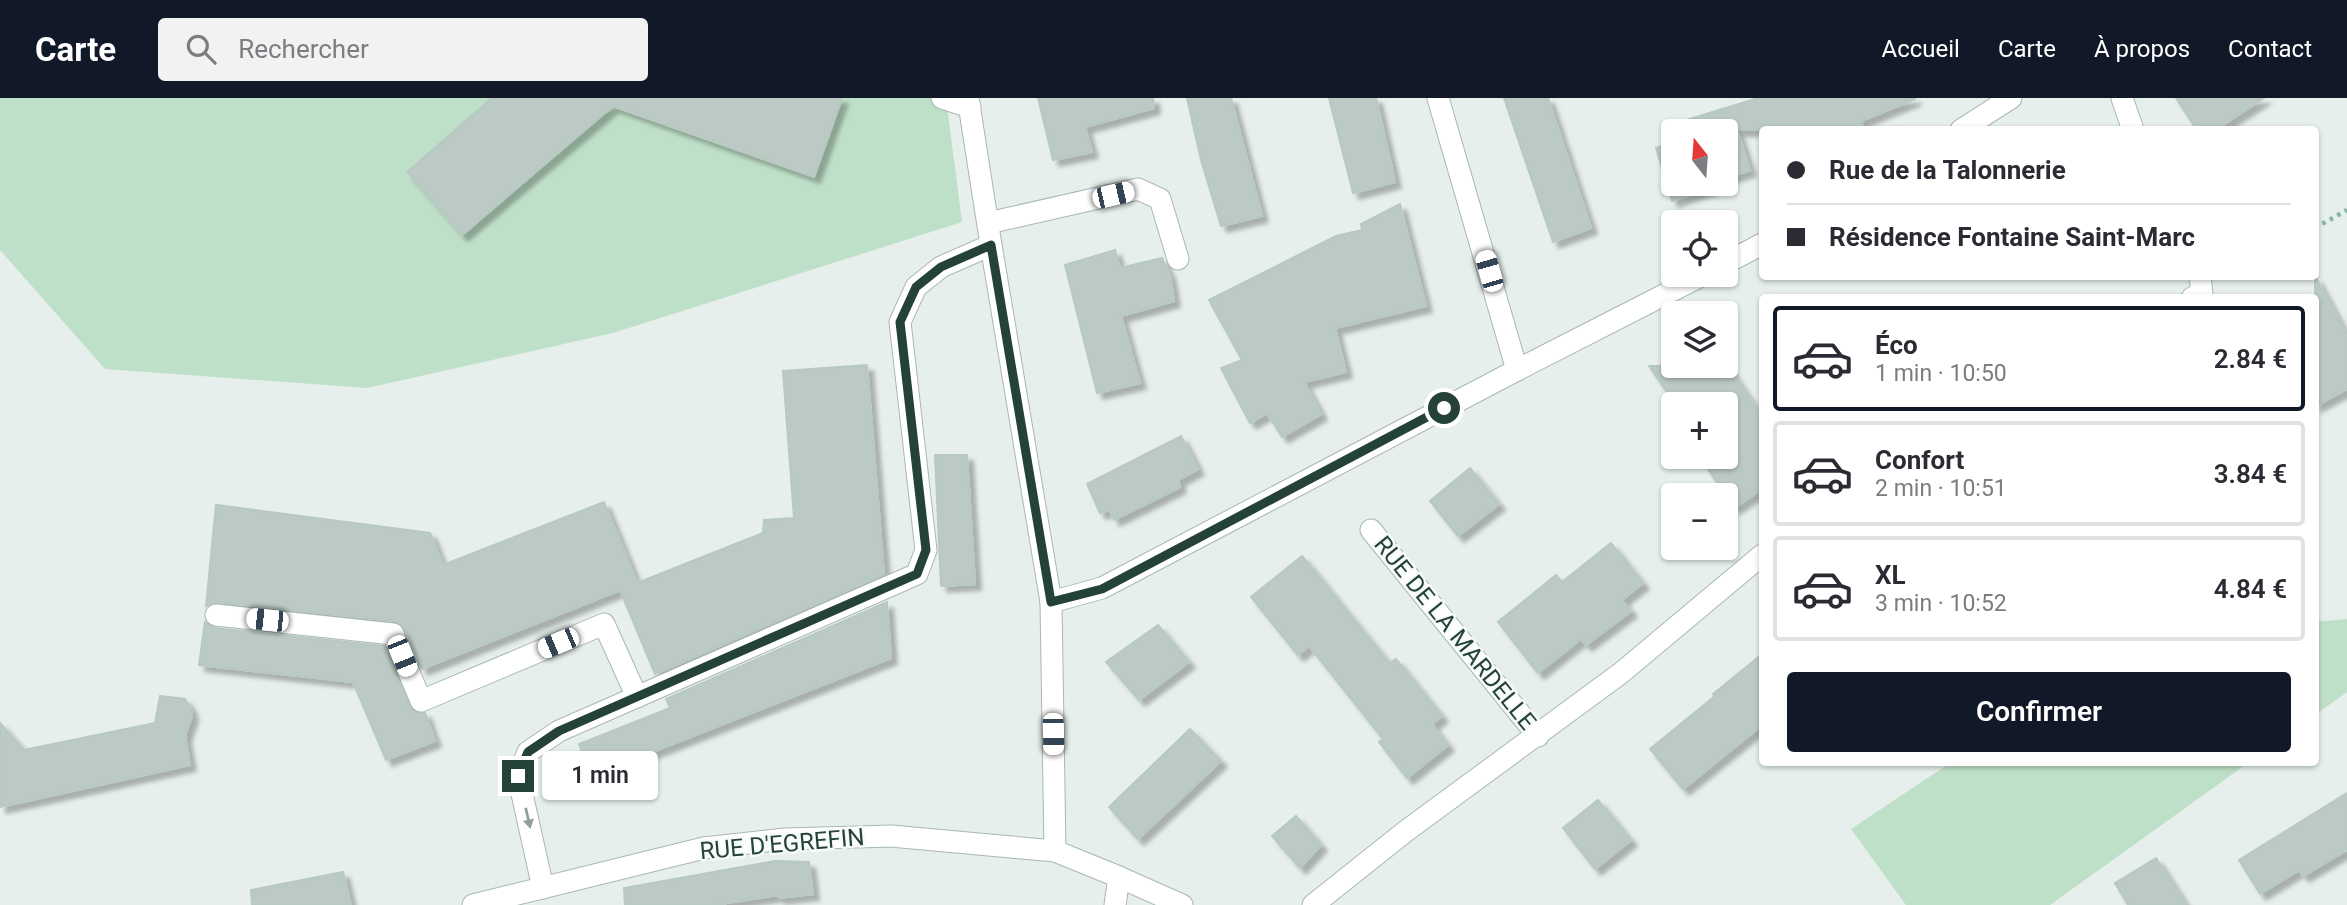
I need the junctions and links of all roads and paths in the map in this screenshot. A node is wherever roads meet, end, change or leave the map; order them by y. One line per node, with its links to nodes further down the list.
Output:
1 (942, 98): 5 (street)
2 (1438, 98): 16 (street)
3 (2011, 98): 6 (street)
4 (2122, 98): 7 (street)
5 (969, 102): 9 (street)
6 (1967, 126)
7 (2132, 126)
8 (2347, 210): 10 (path)
9 (988, 223): 11 (street); 14 (street)
10 (2319, 226)
11 (991, 245): 19 (street); 21 (street)
12 (1759, 246): 13 (street)
13 (1738, 257)
14 (1178, 259)
15 (1679, 287): 16 (street)
16 (1517, 369): 19 (street)
17 (1371, 530): 22 (street, RUE DE LA MARDELLE)
18 (1759, 558): 22 (street, RUE DE LA MARDELLE)
19 (1051, 602): 23 (street)
20 (216, 615): 21 (street)
21 (637, 697): 25 (street, one-way to 25)
22 (1538, 736): 29 (street, RUE DE LA MARDELLE)
23 (1055, 851): 24 (street, RUE D'EGREFIN); 25 (street, RUE D'EGREFIN)
24 (1119, 877): 27 (street); 28 (street, RUE D'EGREFIN)
25 (543, 888): 26 (street, RUE D'EGREFIN)
26 (473, 905)
27 (1115, 905)
28 (1182, 905)
29 (1313, 905)

